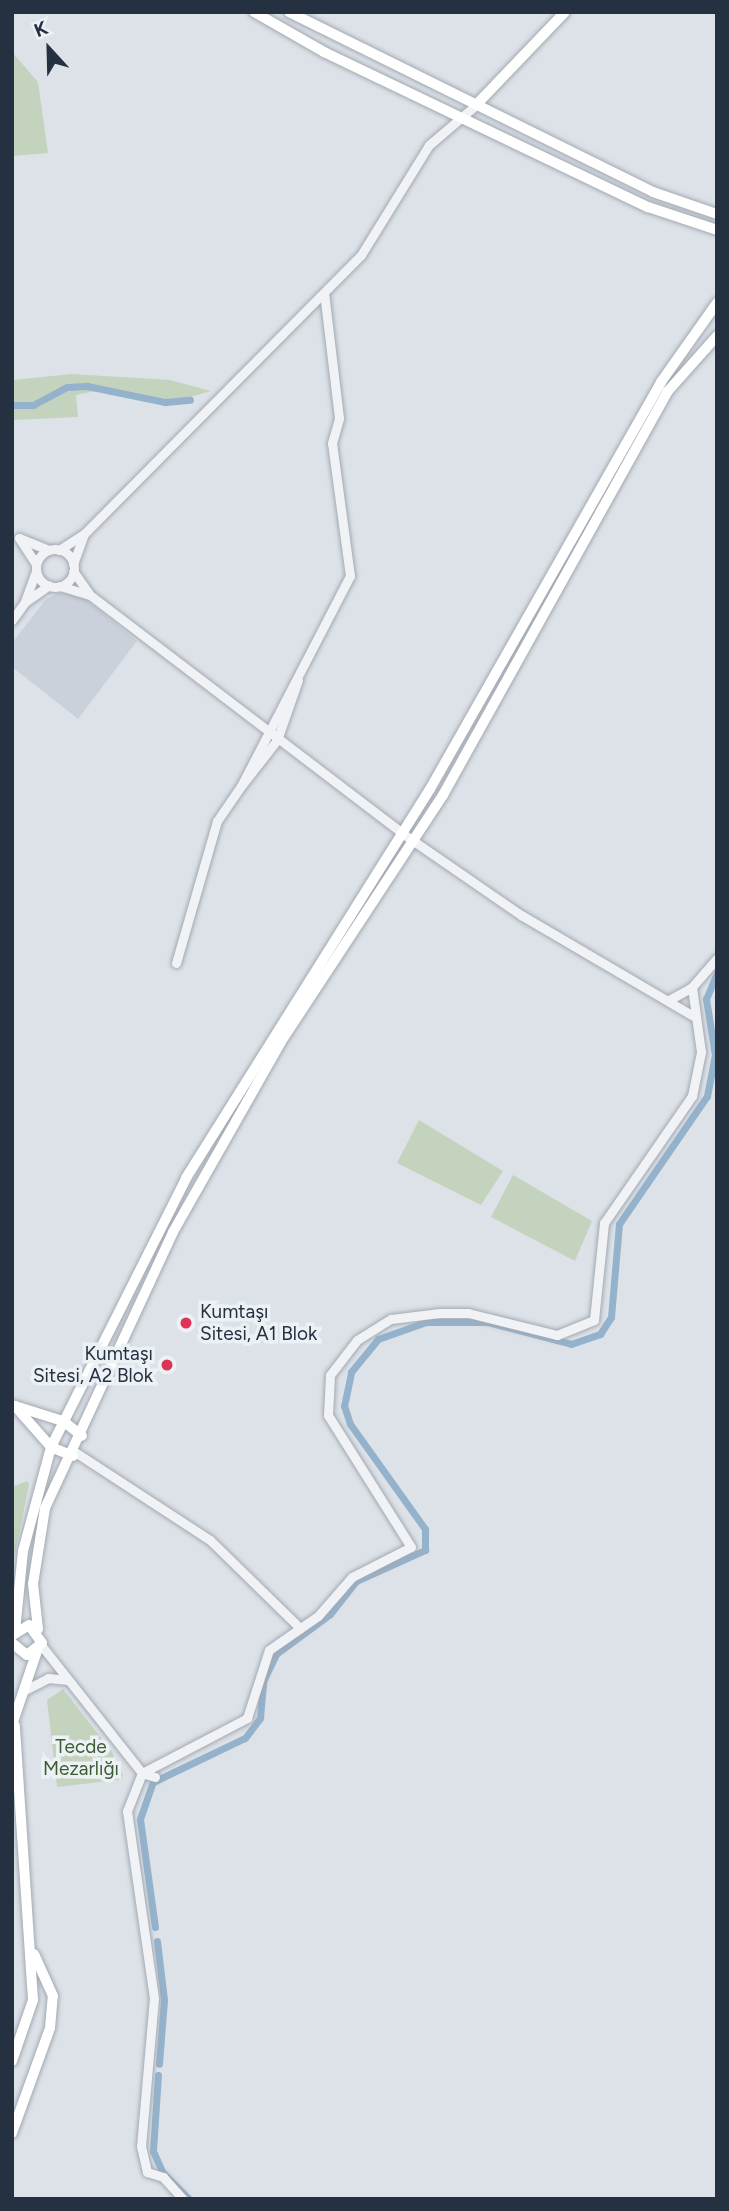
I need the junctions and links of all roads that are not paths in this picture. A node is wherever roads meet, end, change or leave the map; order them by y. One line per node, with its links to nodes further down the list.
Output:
1 (254, 12): 5 (main road)
2 (289, 12): 4 (main road)
3 (565, 12): 4 (main road)
4 (477, 104): 5 (street); 6 (main road)
5 (459, 116): 7 (main road); 8 (street)
6 (717, 214)
7 (717, 230)
8 (324, 293): 11 (street); 21 (street)
9 (715, 303): 25 (main road)
10 (717, 336): 26 (main road)
11 (84, 534): 13 (street); 14 (street)
12 (16, 535): 13 (street); 15 (street)
13 (54, 550): 14 (street); 15 (street)
14 (73, 567): 17 (street); 18 (street)
15 (36, 568): 16 (street); 19 (street)
16 (49, 585): 17 (street); 19 (street)
17 (60, 586): 18 (street)
18 (90, 595): 22 (street)
19 (25, 601): 20 (street)
20 (12, 620)
21 (298, 680): 22 (street); 23 (street)
22 (265, 731): 23 (street); 24 (street)
23 (277, 740): 24 (street); 25 (street)
24 (240, 786): 28 (street)
25 (402, 834): 26 (street); 33 (main road)
26 (413, 839): 30 (street); 34 (main road)
27 (717, 958): 29 (street)
28 (176, 963)
29 (692, 987): 30 (street); 31 (street)
30 (669, 1000): 31 (street)
31 (693, 1016): 38 (street)
32 (14, 1405): 33 (main road); 35 (main road)
33 (63, 1421): 34 (main road); 35 (main road)
34 (82, 1436): 36 (main road)
35 (51, 1447): 36 (main road); 39 (main road)
36 (74, 1454): 37 (main road); 38 (street)
37 (38, 1629): 39 (main road); 41 (main road)
38 (300, 1629): 45 (street)
39 (14, 1634)
40 (12, 1644): 41 (main road)
41 (39, 1648): 42 (street); 43 (main road)
42 (70, 1681): 43 (street); 45 (street)
43 (22, 1693): 44 (main road)
44 (14, 1723): 47 (main road)
45 (142, 1773): 46 (street); 50 (street)
46 (155, 1777)
47 (31, 1946): 48 (main road); 49 (main road)
48 (12, 2061)
49 (12, 2133)
50 (183, 2199)

